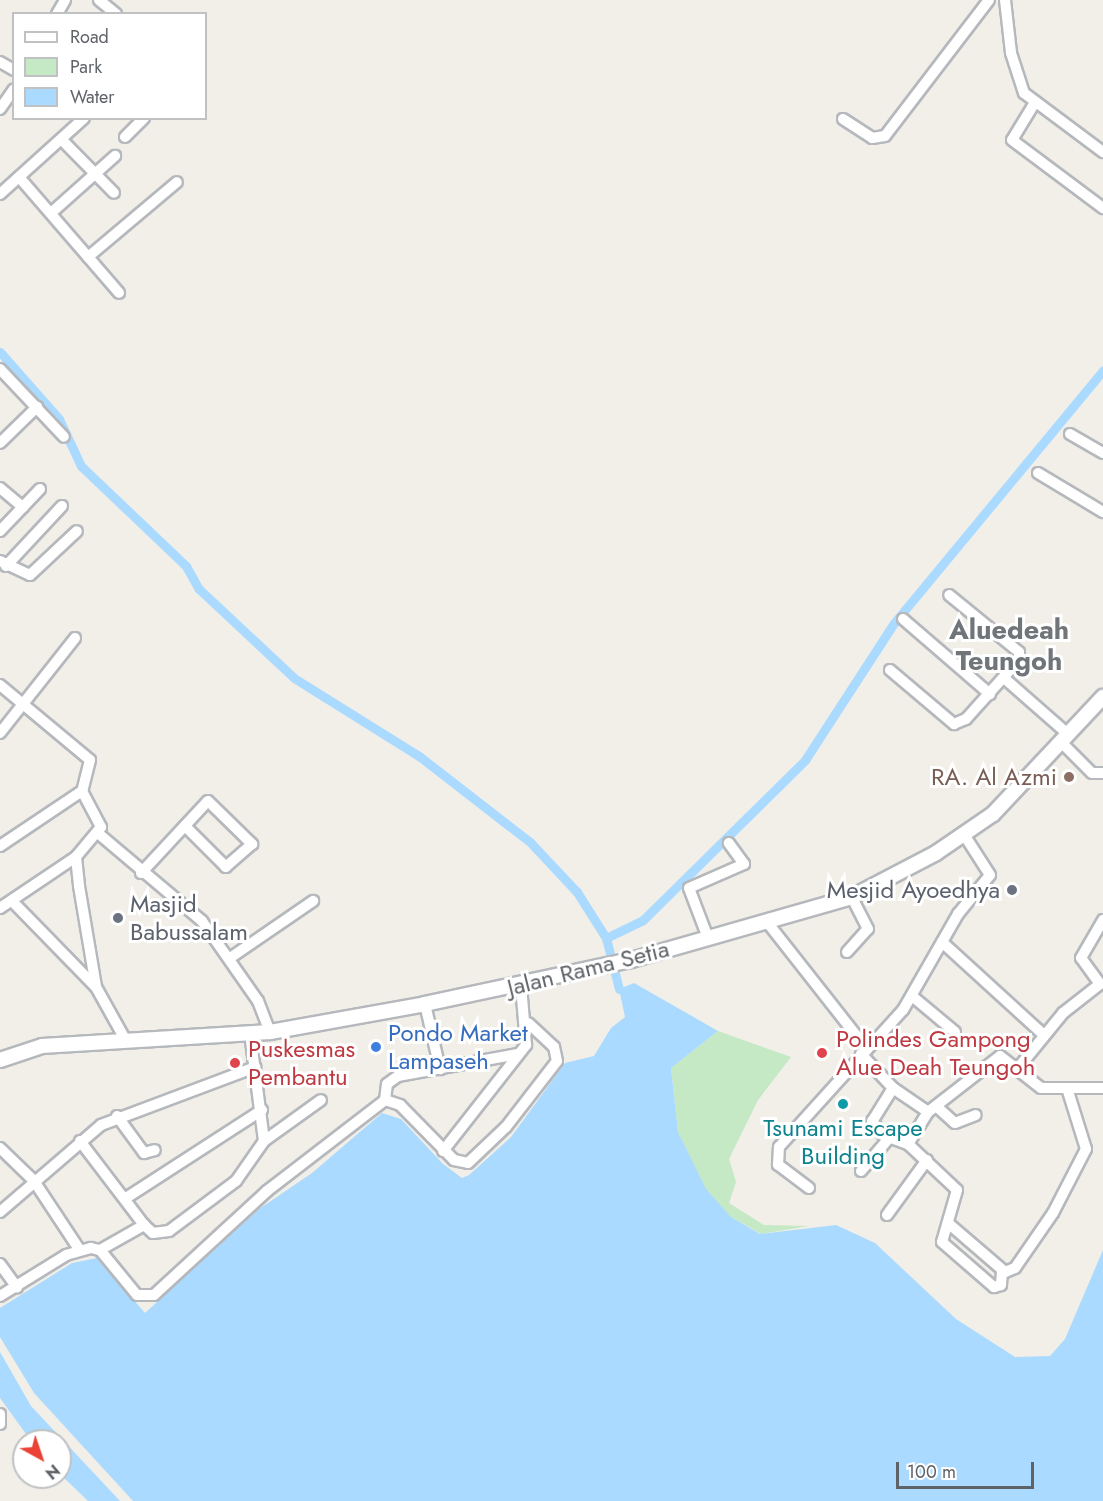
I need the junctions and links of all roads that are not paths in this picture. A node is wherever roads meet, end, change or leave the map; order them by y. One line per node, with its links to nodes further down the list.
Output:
1 (99, 0): 4 (street)
2 (989, 0): 8 (street)
3 (1005, 0): 6 (street)
4 (114, 12)
5 (12, 92): 7 (street)
6 (1034, 104): 13 (street); 20 (street)
7 (0, 109)
8 (843, 119)
9 (82, 120): 12 (street)
10 (142, 120): 11 (street)
11 (125, 137)
12 (62, 140): 15 (street); 16 (street)
13 (1103, 153)
14 (115, 156): 15 (street)
15 (96, 174): 19 (street); 21 (street)
16 (19, 177): 18 (street); 21 (street)
17 (177, 182): 22 (street)
18 (0, 192)
19 (114, 194)
20 (1103, 208)
21 (51, 213): 22 (street)
22 (88, 257): 23 (street)
23 (119, 293)
24 (0, 369): 25 (street)
25 (37, 407): 27 (street); 28 (street)
26 (1070, 434): 29 (street)
27 (64, 437)
28 (0, 443)
29 (1103, 453)
30 (1038, 473): 35 (street)
31 (0, 488): 34 (street)
32 (40, 489): 34 (street)
33 (62, 506): 38 (street)
34 (23, 507): 36 (street)
35 (1103, 512)
36 (0, 531)
37 (77, 531): 38 (street)
38 (3, 563)
39 (949, 596): 43 (street)
40 (903, 619): 45 (street)
41 (75, 638): 47 (street)
42 (890, 670): 45 (street)
43 (1004, 678): 45 (street); 49 (street)
44 (0, 685): 47 (street)
45 (990, 694)
46 (1103, 697): 49 (street, Jalan Rama Setia)
47 (23, 702): 48 (street); 51 (street)
48 (0, 733)
49 (1066, 739): 50 (street); 53 (street, Jalan Rama Setia)
50 (1103, 773)
51 (82, 791): 54 (street); 56 (street)
52 (185, 826): 52 (street); 58 (street)
53 (963, 833): 59 (street, Jalan Rama Setia); 66 (street)
54 (99, 834): 57 (street); 58 (street)
55 (729, 843): 65 (street)
56 (0, 846)
57 (76, 857): 60 (street); 71 (street)
58 (141, 873): 68 (street)
59 (852, 897): 64 (street, Jalan Rama Setia); 67 (street)
60 (12, 901): 62 (street); 71 (street)
61 (314, 901): 68 (street)
62 (0, 908)
63 (1103, 920): 70 (street)
64 (767, 922): 65 (street, Jalan Rama Setia); 80 (street)
65 (708, 938): 69 (street, Jalan Rama Setia)
66 (942, 942): 72 (street); 78 (street)
67 (847, 952)
68 (230, 958): 75 (street)
69 (521, 985): 73 (street, Jalan Rama Setia); 74 (street)
70 (1102, 985): 78 (street)
71 (96, 987): 79 (street)
72 (912, 996): 76 (street); 80 (street)
73 (425, 1004): 75 (street, Jalan Rama Setia); 85 (street)
74 (528, 1023): 81 (street); 101 (street)
75 (270, 1032): 77 (street, Jalan Rama Setia)
76 (955, 1032)
77 (250, 1033): 79 (street, Jalan Rama Setia); 84 (street)
78 (1044, 1035): 83 (street)
79 (125, 1040): 82 (street, Jalan Rama Setia)
80 (864, 1052): 86 (street); 105 (street)
81 (518, 1054): 85 (street); 101 (street)
82 (0, 1060)
83 (1019, 1066): 87 (street); 91 (street)
84 (255, 1067): 92 (street); 94 (street)
85 (440, 1069): 90 (street)
86 (893, 1088): 91 (street); 95 (street)
87 (1067, 1088): 88 (street); 114 (street)
88 (1103, 1088)
89 (321, 1100): 97 (street)
90 (385, 1100): 101 (street); 112 (street)
91 (932, 1109): 93 (street); 98 (street)
92 (262, 1110): 97 (street); 106 (street)
93 (976, 1115)
94 (117, 1116): 96 (street); 100 (street)
95 (890, 1137): 98 (street); 103 (street)
96 (80, 1141): 104 (street); 106 (street)
97 (264, 1141): 110 (street)
98 (908, 1144): 102 (street)
99 (0, 1148): 104 (street)
100 (155, 1150)
101 (443, 1152)
102 (927, 1160): 108 (street); 109 (street)
103 (861, 1171)
104 (34, 1182): 107 (street); 111 (street)
105 (809, 1188)
106 (126, 1198): 110 (street)
107 (0, 1212)
108 (887, 1215)
109 (948, 1223): 114 (street); 114 (street)
110 (144, 1225): 112 (street)
111 (79, 1249): 112 (street); 115 (street)
112 (100, 1250)
113 (0, 1264): 115 (street)
114 (1002, 1270)
115 (17, 1287): 116 (street)
116 (0, 1296)
117 (0, 1414): 118 (street)
118 (0, 1424)

